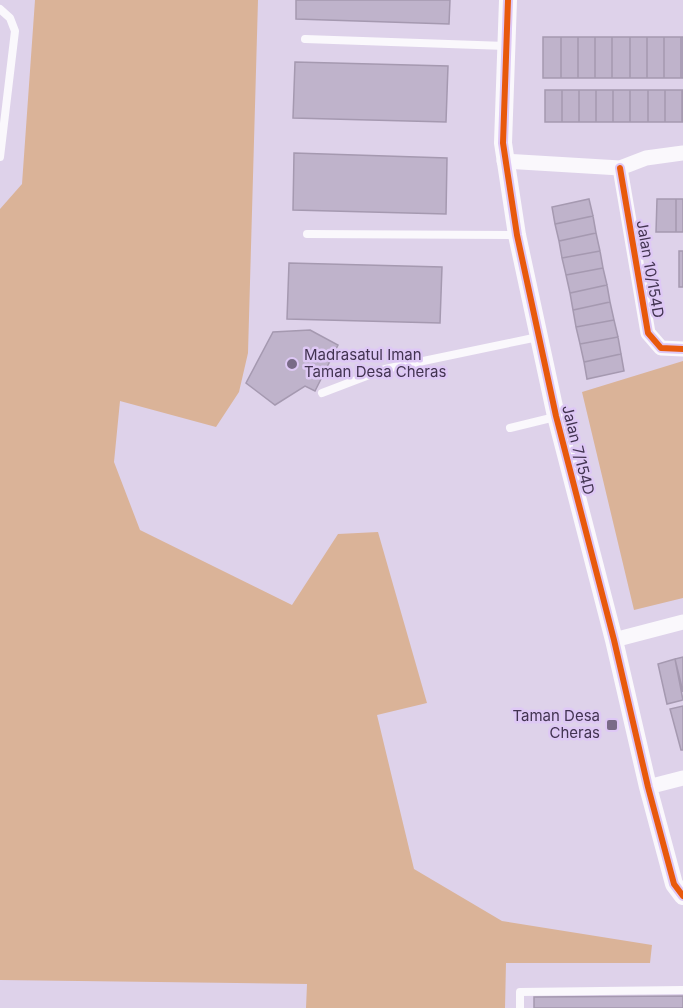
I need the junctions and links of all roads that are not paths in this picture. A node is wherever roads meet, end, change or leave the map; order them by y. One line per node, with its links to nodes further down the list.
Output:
1 (508, 0): 4 (street, Jalan 7/154D)
2 (0, 9): 6 (lane)
3 (305, 39): 4 (lane)
4 (506, 46): 7 (street, Jalan 7/154D)
5 (683, 153): 8 (street)
6 (0, 157)
7 (504, 160): 8 (street); 10 (street, Jalan 7/154D)
8 (620, 168): 12 (street, Jalan 10/154D)
9 (307, 234): 10 (lane)
10 (517, 235): 11 (street, Jalan 7/154D)
11 (538, 337): 13 (lane); 14 (street, Jalan 7/154D)
12 (683, 349)
13 (322, 393)
14 (556, 416): 15 (lane); 17 (street, Jalan 7/154D)
15 (510, 429)
16 (683, 622): 17 (street)
17 (614, 640): 19 (street, Jalan 7/154D)
18 (683, 778): 19 (street)
19 (648, 787): 20 (street, Jalan 7/154D)
20 (683, 896)
21 (683, 990): 22 (lane)
22 (520, 1008)

